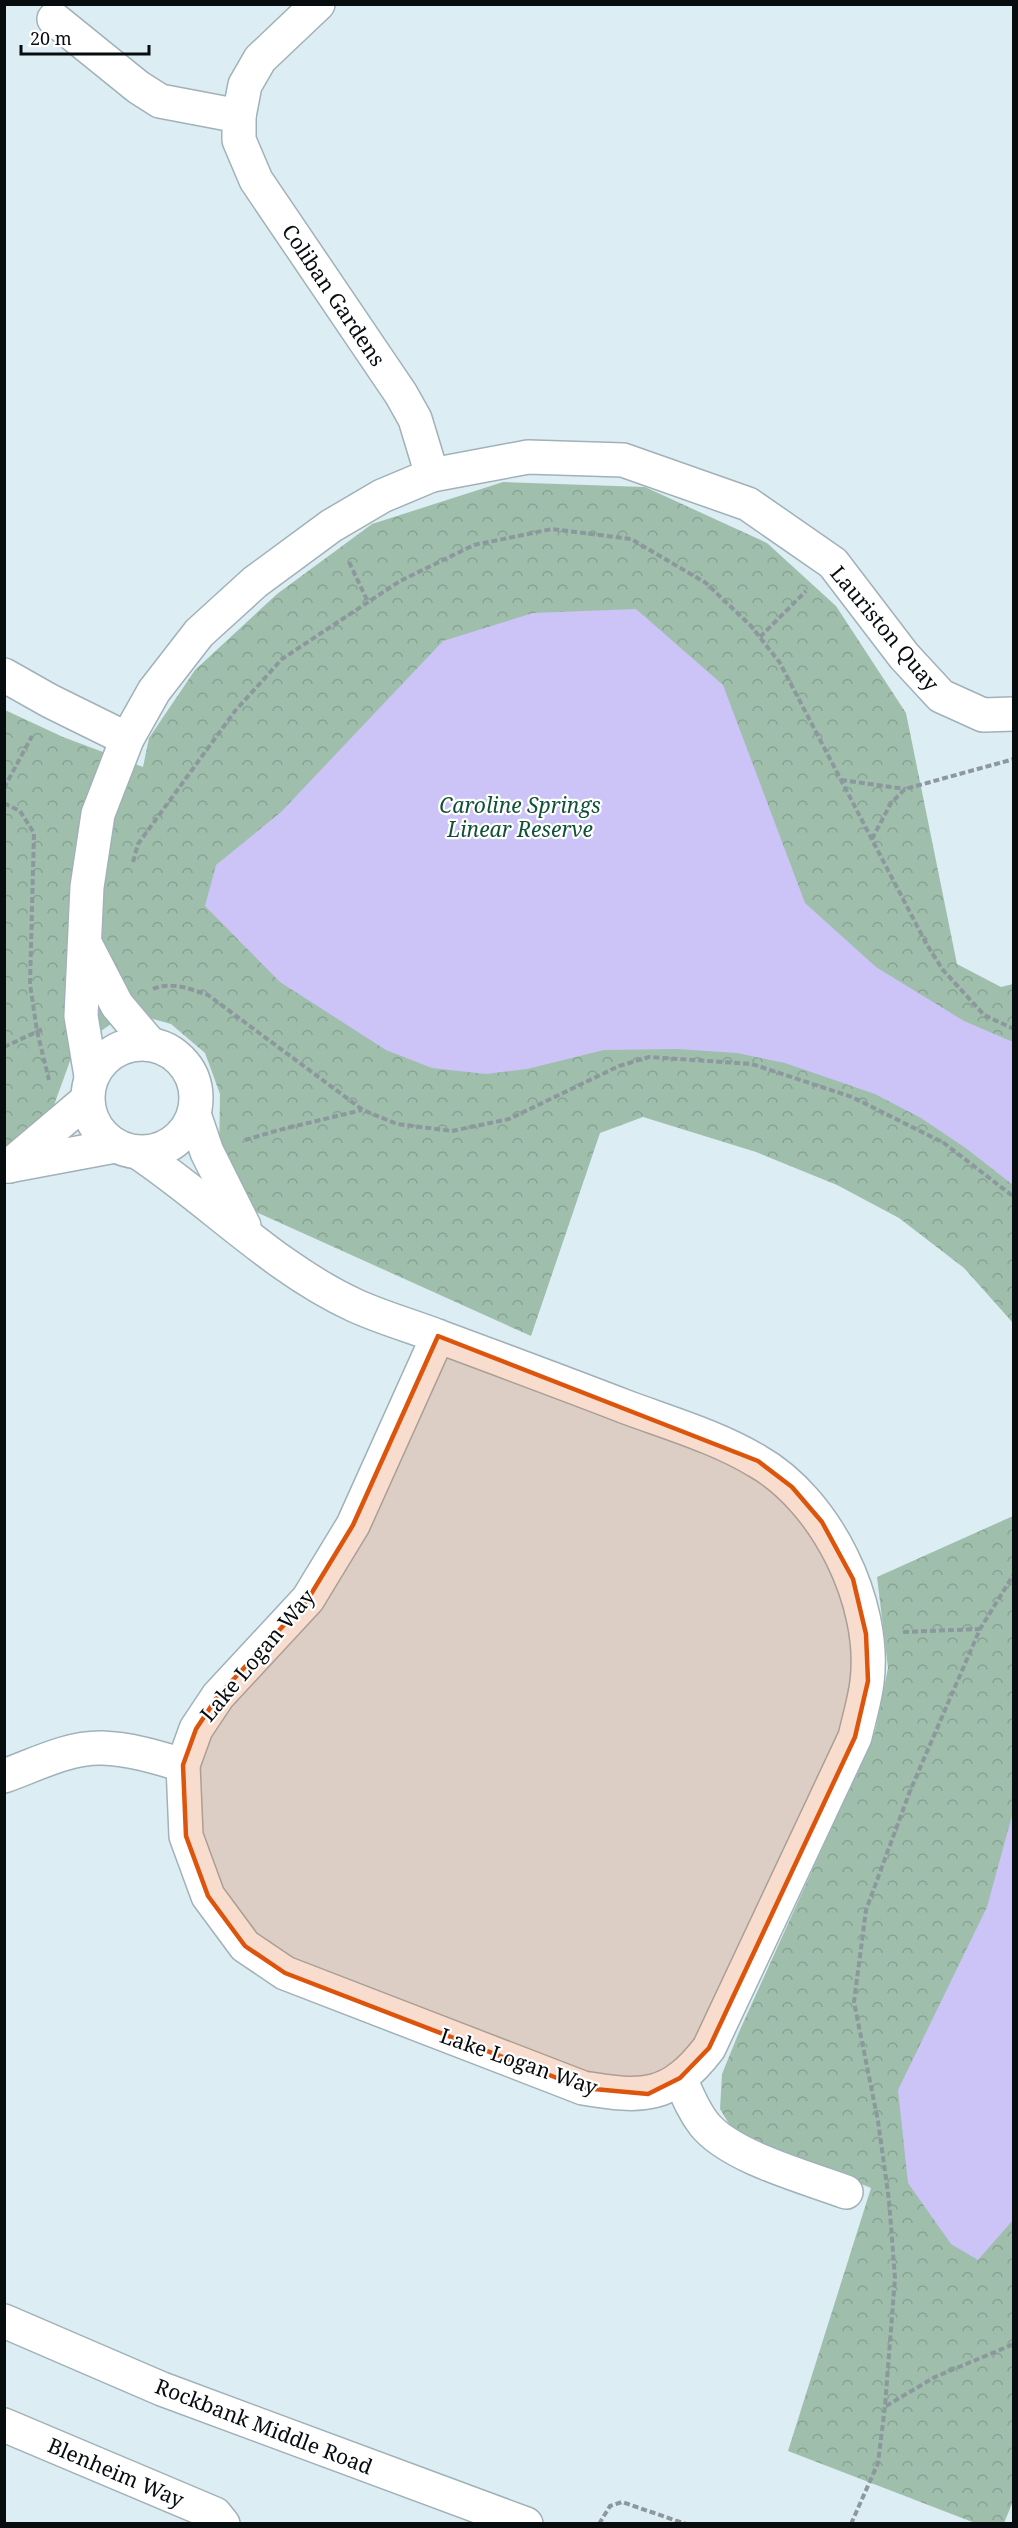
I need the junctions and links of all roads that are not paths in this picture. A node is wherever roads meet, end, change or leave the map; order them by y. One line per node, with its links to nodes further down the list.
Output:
1 (318, 4): 3 (street, Coliban Gardens)
2 (54, 19): 3 (street)
3 (239, 116): 4 (street, Coliban Gardens)
4 (432, 475): 6 (street, Lauriston Quay); 7 (street, Lauriston Quay)
5 (4, 675): 7 (street)
6 (1014, 714)
7 (127, 739): 8 (street, Lauriston Quay)
8 (86, 945): 9 (street, Lauriston Quay); 10 (street, Lauriston Quay)
9 (150, 1044): 10 (street); 11 (street)
10 (89, 1088): 12 (street); 13 (street)
11 (194, 1114): 12 (street); 14 (street, Lake Logan Way)
12 (127, 1149): 13 (street); 14 (street, Lake Logan Way)
13 (6, 1167)
14 (249, 1236): 15 (street, Lake Logan Way)
15 (438, 1336): 16 (street, Lake Logan Way); 18 (street, Lake Logan Way)
16 (183, 1765): 17 (street); 18 (street, Lake Logan Way)
17 (4, 1776)
18 (680, 2078): 19 (street)
19 (846, 2193)
20 (4, 2321): 23 (street, Rockbank Middle Road)
21 (4, 2425): 22 (street, Blenheim Way)
22 (224, 2523)
23 (526, 2523)

